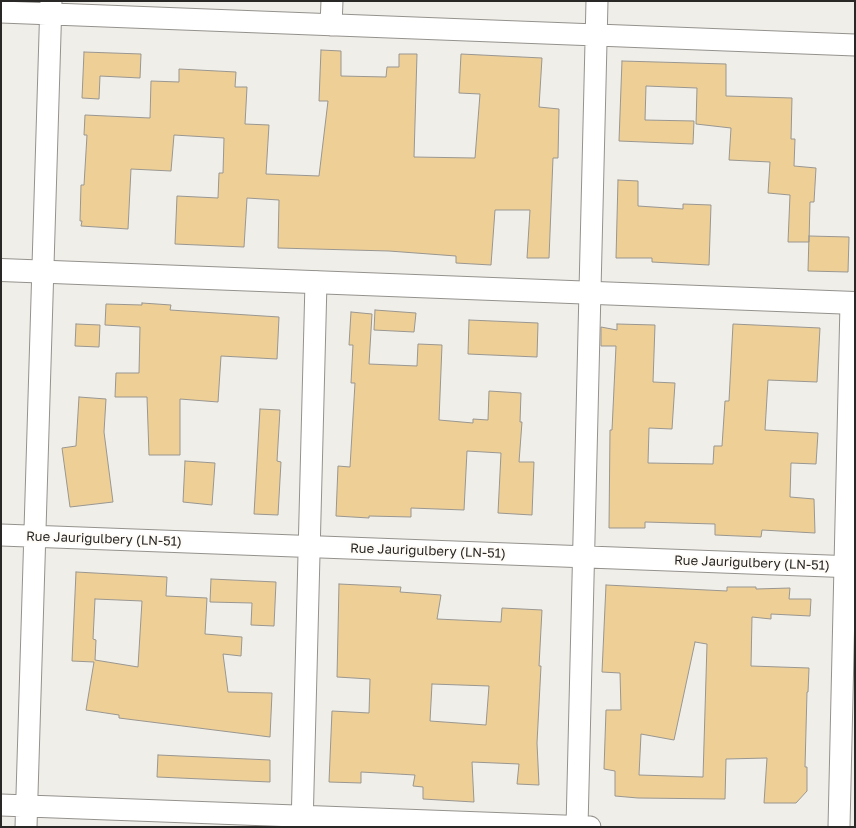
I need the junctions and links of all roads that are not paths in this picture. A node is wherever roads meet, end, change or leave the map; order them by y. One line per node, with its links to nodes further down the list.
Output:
1 (332, 1): 5 (street)
2 (597, 1): 6 (street)
3 (51, 8): 4 (street); 5 (street); 9 (street)
4 (1, 12)
5 (331, 25): 6 (street)
6 (596, 35): 7 (street); 11 (street)
7 (855, 45)
8 (1, 270): 9 (street)
9 (42, 271): 10 (street); 14 (street)
10 (316, 282): 11 (street); 15 (street)
11 (590, 292): 12 (street); 16 (street)
12 (853, 303): 17 (street)
13 (1, 535): 14 (street, Rue Jaurigulbery (LN-51))
14 (35, 536): 15 (street, Rue Jaurigulbery (LN-51)); 19 (street)
15 (309, 546): 16 (street, Rue Jaurigulbery (LN-51)); 20 (street)
16 (583, 557): 17 (street, Rue Jaurigulbery (LN-51)); 22 (street)
17 (850, 567): 24 (street)
18 (1, 804): 19 (street)
19 (26, 806): 20 (street); 21 (street)
20 (302, 822): 22 (street)
21 (26, 827)
22 (577, 827): 23 (street)
23 (590, 827)
24 (839, 827)

